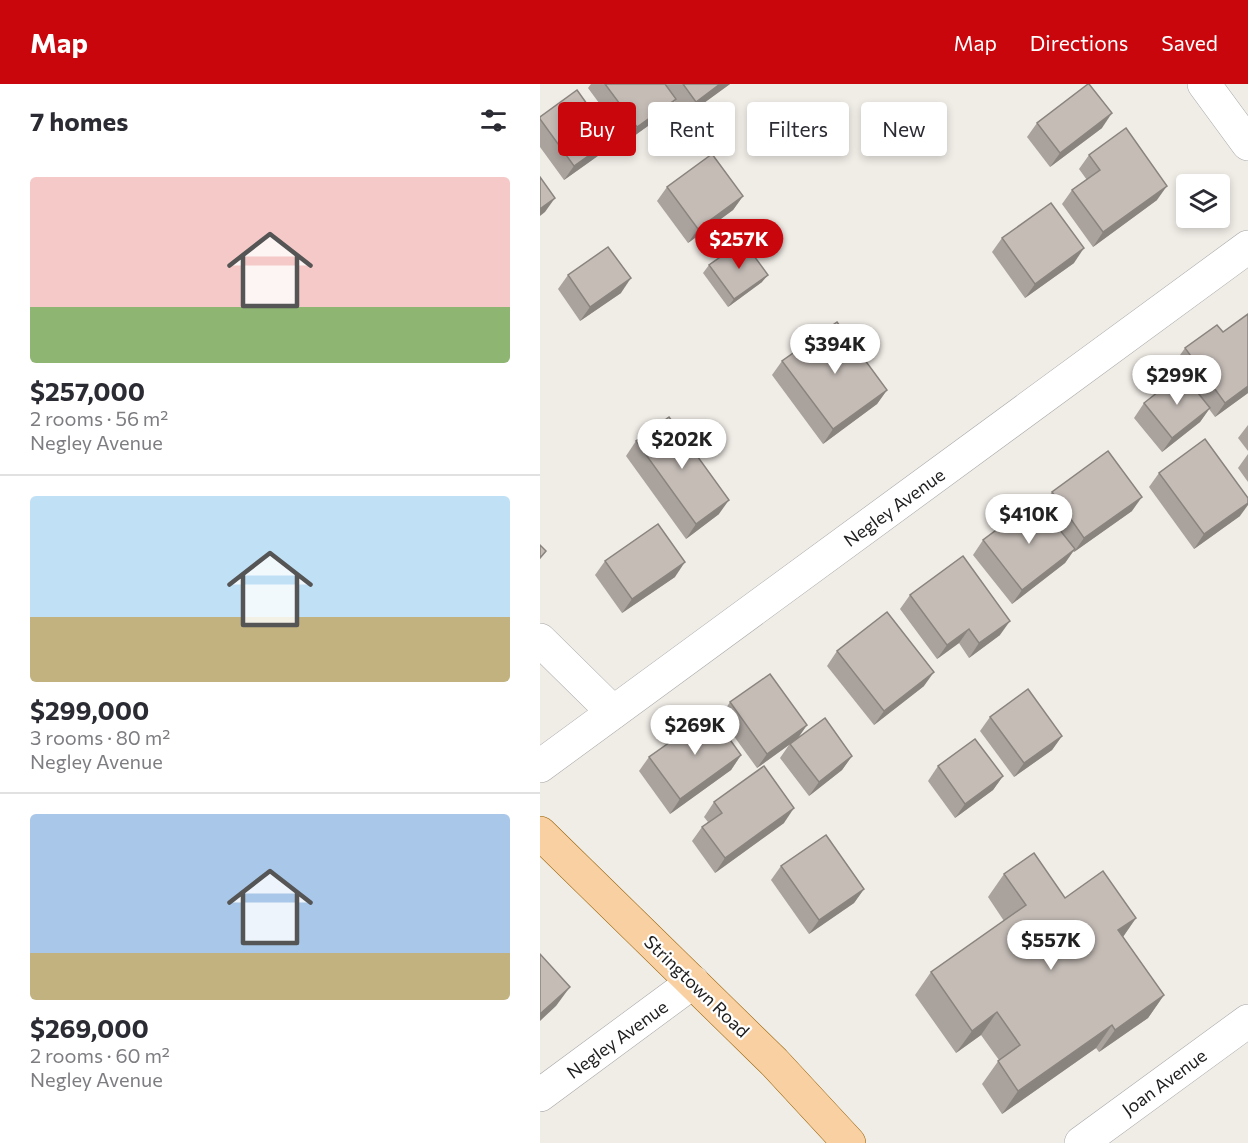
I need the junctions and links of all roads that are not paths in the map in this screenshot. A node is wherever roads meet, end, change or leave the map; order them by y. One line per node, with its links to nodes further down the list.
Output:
1 (1204, 84): 2 (street)
2 (1248, 144)
3 (1248, 247): 5 (street, Negley Avenue)
4 (540, 640): 5 (street)
5 (613, 712): 6 (street, Negley Avenue)
6 (540, 766)
7 (540, 833): 8 (main road, Stringtown Road)
8 (693, 982): 10 (street, Negley Avenue); 11 (main road, Stringtown Road)
9 (1248, 1021): 12 (street, Joan Avenue)
10 (540, 1095)
11 (849, 1143)
12 (1081, 1143)

